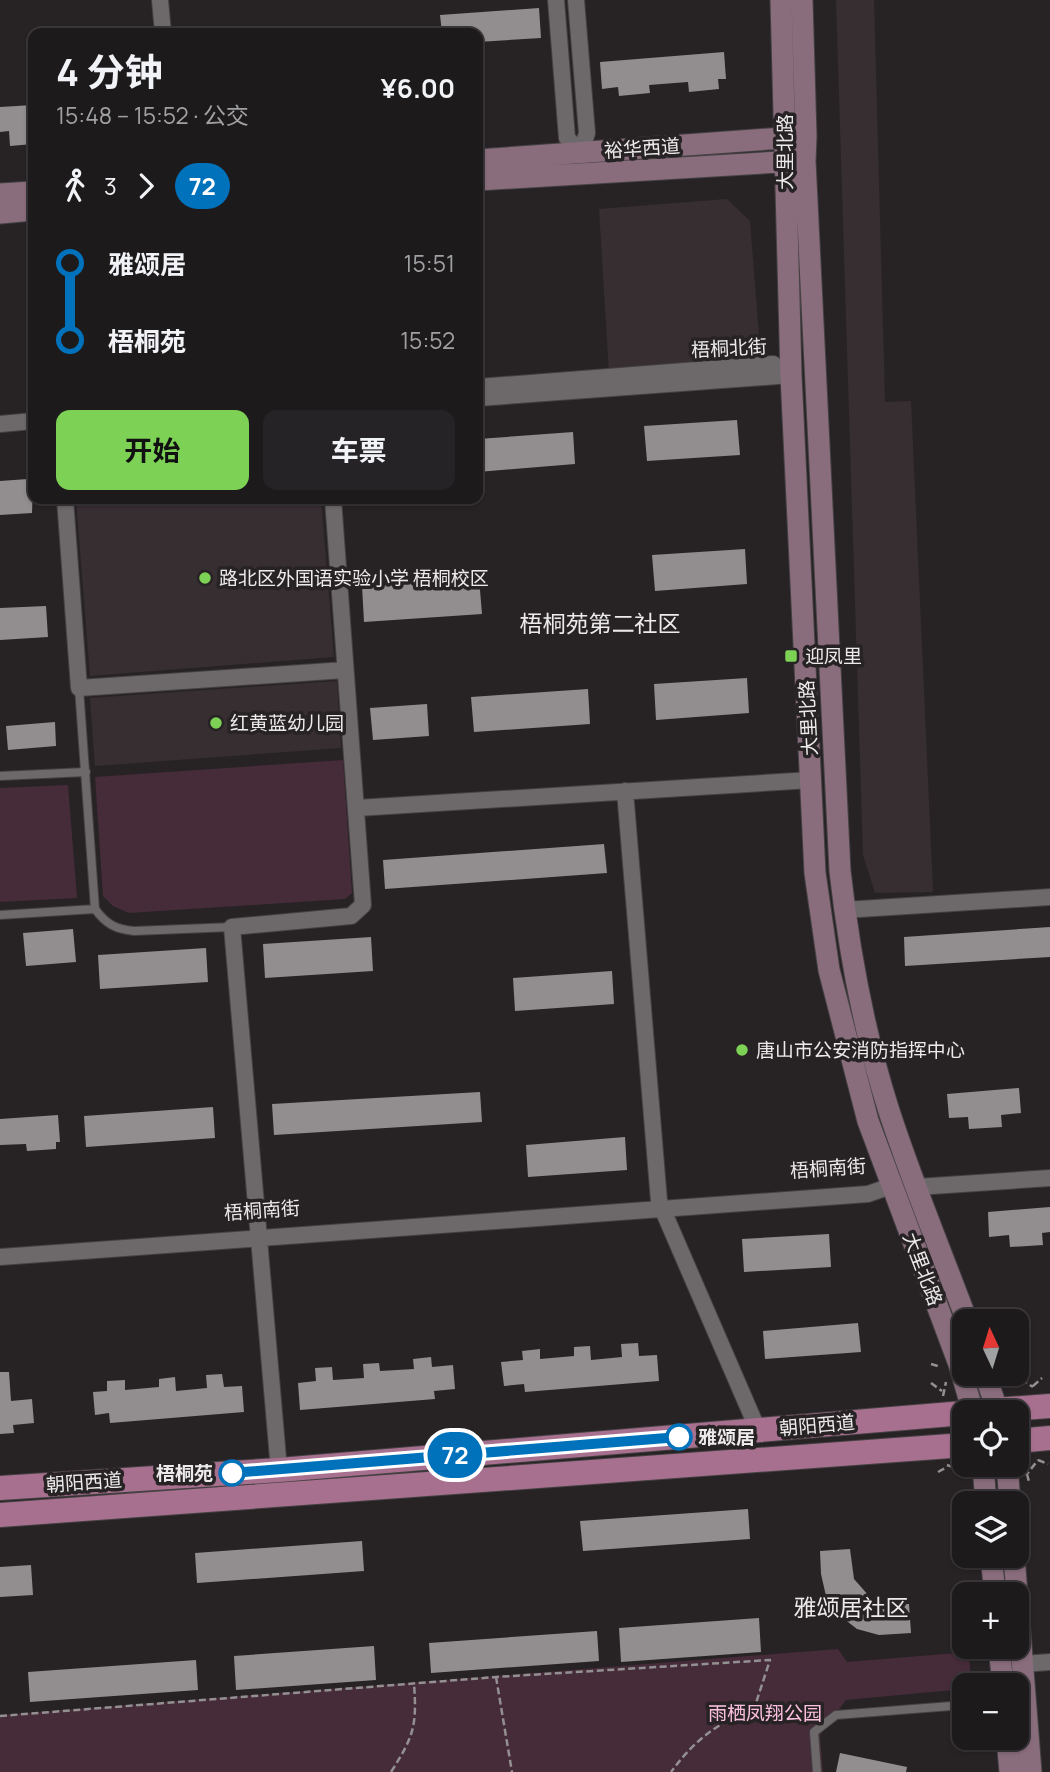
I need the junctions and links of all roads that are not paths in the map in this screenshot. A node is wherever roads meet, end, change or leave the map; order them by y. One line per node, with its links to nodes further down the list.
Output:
1 (160, 0): 6 (street)
2 (556, 0): 8 (street)
3 (576, 0): 8 (street)
4 (781, 0): 7 (main road, 大里北路)
5 (802, 0): 7 (main road, 大里北路)
6 (163, 28)
7 (796, 137): 8 (main road, 裕华西道); 10 (main road, 大里北路)
8 (580, 153): 9 (main road, 裕华西道)
9 (483, 160)
10 (794, 160): 11 (main road, 裕华西道); 16 (main road, 大里北路); 34 (main road, 大里北路)
11 (483, 180)
12 (28, 192): 13 (main road)
13 (0, 194)
14 (28, 211): 15 (main road)
15 (0, 213)
16 (792, 375): 17 (street, 梧桐北街); 18 (street, 梧桐北街); 29 (main road, 大里北路)
17 (483, 387)
18 (483, 398)
19 (28, 421): 20 (street)
20 (0, 424)
21 (28, 431): 22 (street)
22 (0, 434)
23 (65, 504): 26 (street)
24 (333, 504): 25 (street)
25 (345, 670): 26 (street); 31 (street)
26 (79, 688): 27 (lane)
27 (86, 772): 28 (lane); 33 (lane)
28 (0, 776)
29 (811, 780): 30 (street); 38 (main road, 大里北路)
30 (625, 792): 31 (street); 40 (street)
31 (358, 808): 36 (street)
32 (1050, 897): 34 (street)
33 (95, 909): 35 (lane); 36 (lane)
34 (844, 910): 39 (main road, 大里北路)
35 (0, 915)
36 (232, 927): 41 (street)
37 (1050, 1178): 39 (street)
38 (891, 1186): 40 (street, 梧桐南街); 45 (main road, 大里北路)
39 (917, 1187): 44 (main road, 大里北路)
40 (660, 1205): 41 (street, 梧桐南街); 47 (street)
41 (258, 1235): 42 (street, 梧桐南街); 43 (street, 梧桐南街); 51 (street)
42 (0, 1250)
43 (0, 1258)
44 (963, 1309)
45 (970, 1400)
46 (952, 1414): 47 (main road, 朝阳西道)
47 (758, 1430): 51 (main road, 朝阳西道)
48 (1050, 1438): 49 (main road)
49 (1029, 1439)
50 (952, 1453): 53 (main road, 朝阳西道)
51 (279, 1470): 52 (main road, 朝阳西道); 53 (main road)
52 (0, 1488)
53 (281, 1495): 54 (main road, 朝阳西道)
54 (0, 1515)
55 (1015, 1568): 57 (main road)
56 (1050, 1662): 57 (street)
57 (1023, 1664): 62 (main road)
58 (952, 1707): 60 (lane)
59 (1008, 1750): 61 (main road)
60 (817, 1772)
61 (1010, 1772)
62 (1031, 1772)

